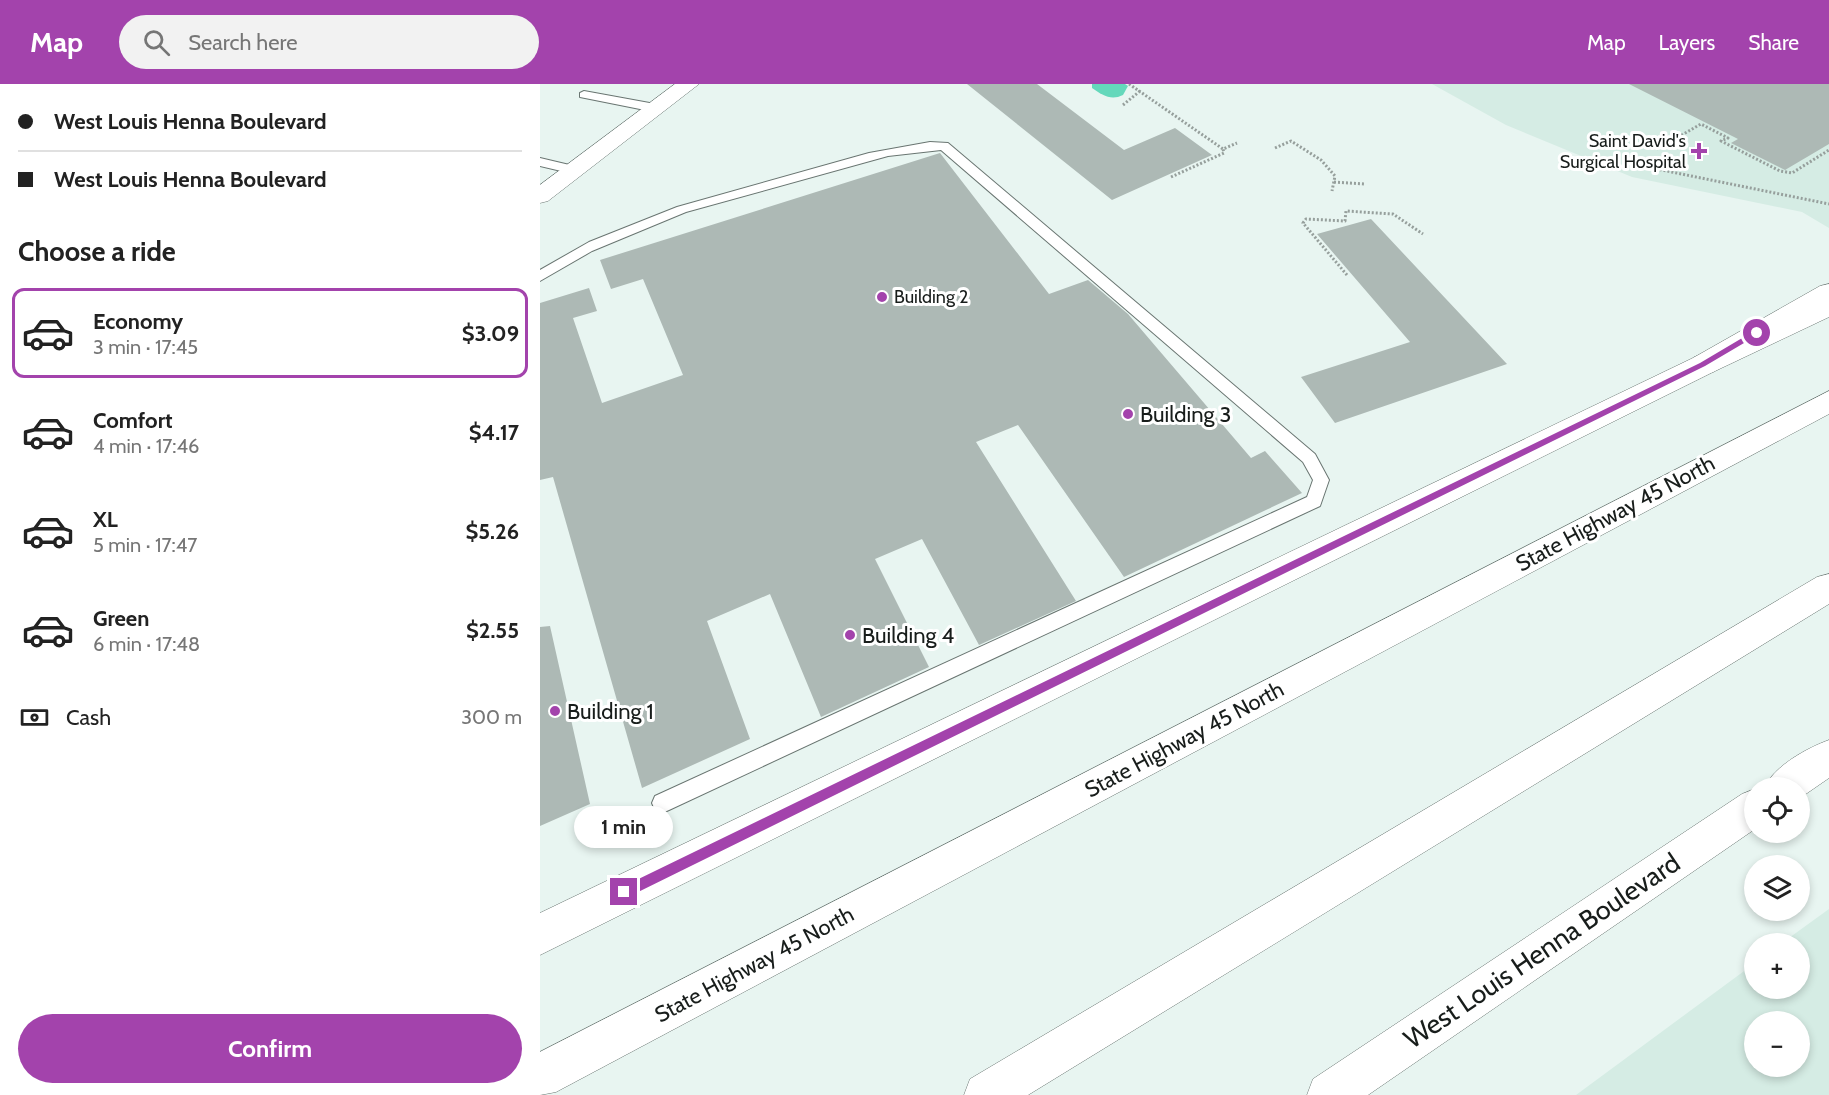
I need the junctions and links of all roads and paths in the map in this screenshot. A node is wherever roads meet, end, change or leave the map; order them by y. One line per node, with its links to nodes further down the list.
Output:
1 (688, 84): 6 (main road)
2 (1129, 84): 3 (path)
3 (1140, 92): 5 (path); 10 (path)
4 (584, 95): 6 (lane)
5 (1124, 105)
6 (655, 108): 14 (main road)
7 (1237, 143): 10 (path)
8 (1275, 148): 16 (path)
9 (1657, 148): 11 (path)
10 (1223, 149): 15 (path)
11 (1829, 150)
12 (540, 162): 14 (lane)
13 (1648, 164): 20 (path)
14 (574, 170): 19 (main road)
15 (1171, 177)
16 (1334, 182): 17 (path); 18 (path)
17 (1365, 184)
18 (1332, 191)
19 (540, 196)
20 (1829, 204)
21 (1423, 234): 23 (path)
22 (547, 263): 24 (lane); 32 (lane)
23 (1347, 275)
24 (540, 277)
25 (1829, 292): 27 (main road)
26 (1829, 307): 27 (main road)
27 (1702, 364): 34 (main road)
28 (1829, 401): 35 (main road, State Highway 45 North)
29 (1829, 587): 36 (main road)
30 (1829, 757): 31 (main road)
31 (1800, 777)
32 (662, 803)
33 (1744, 814): 37 (main road, West Louis Henna Boulevard)
34 (540, 934)
35 (540, 1076)
36 (986, 1095)
37 (1329, 1095)

